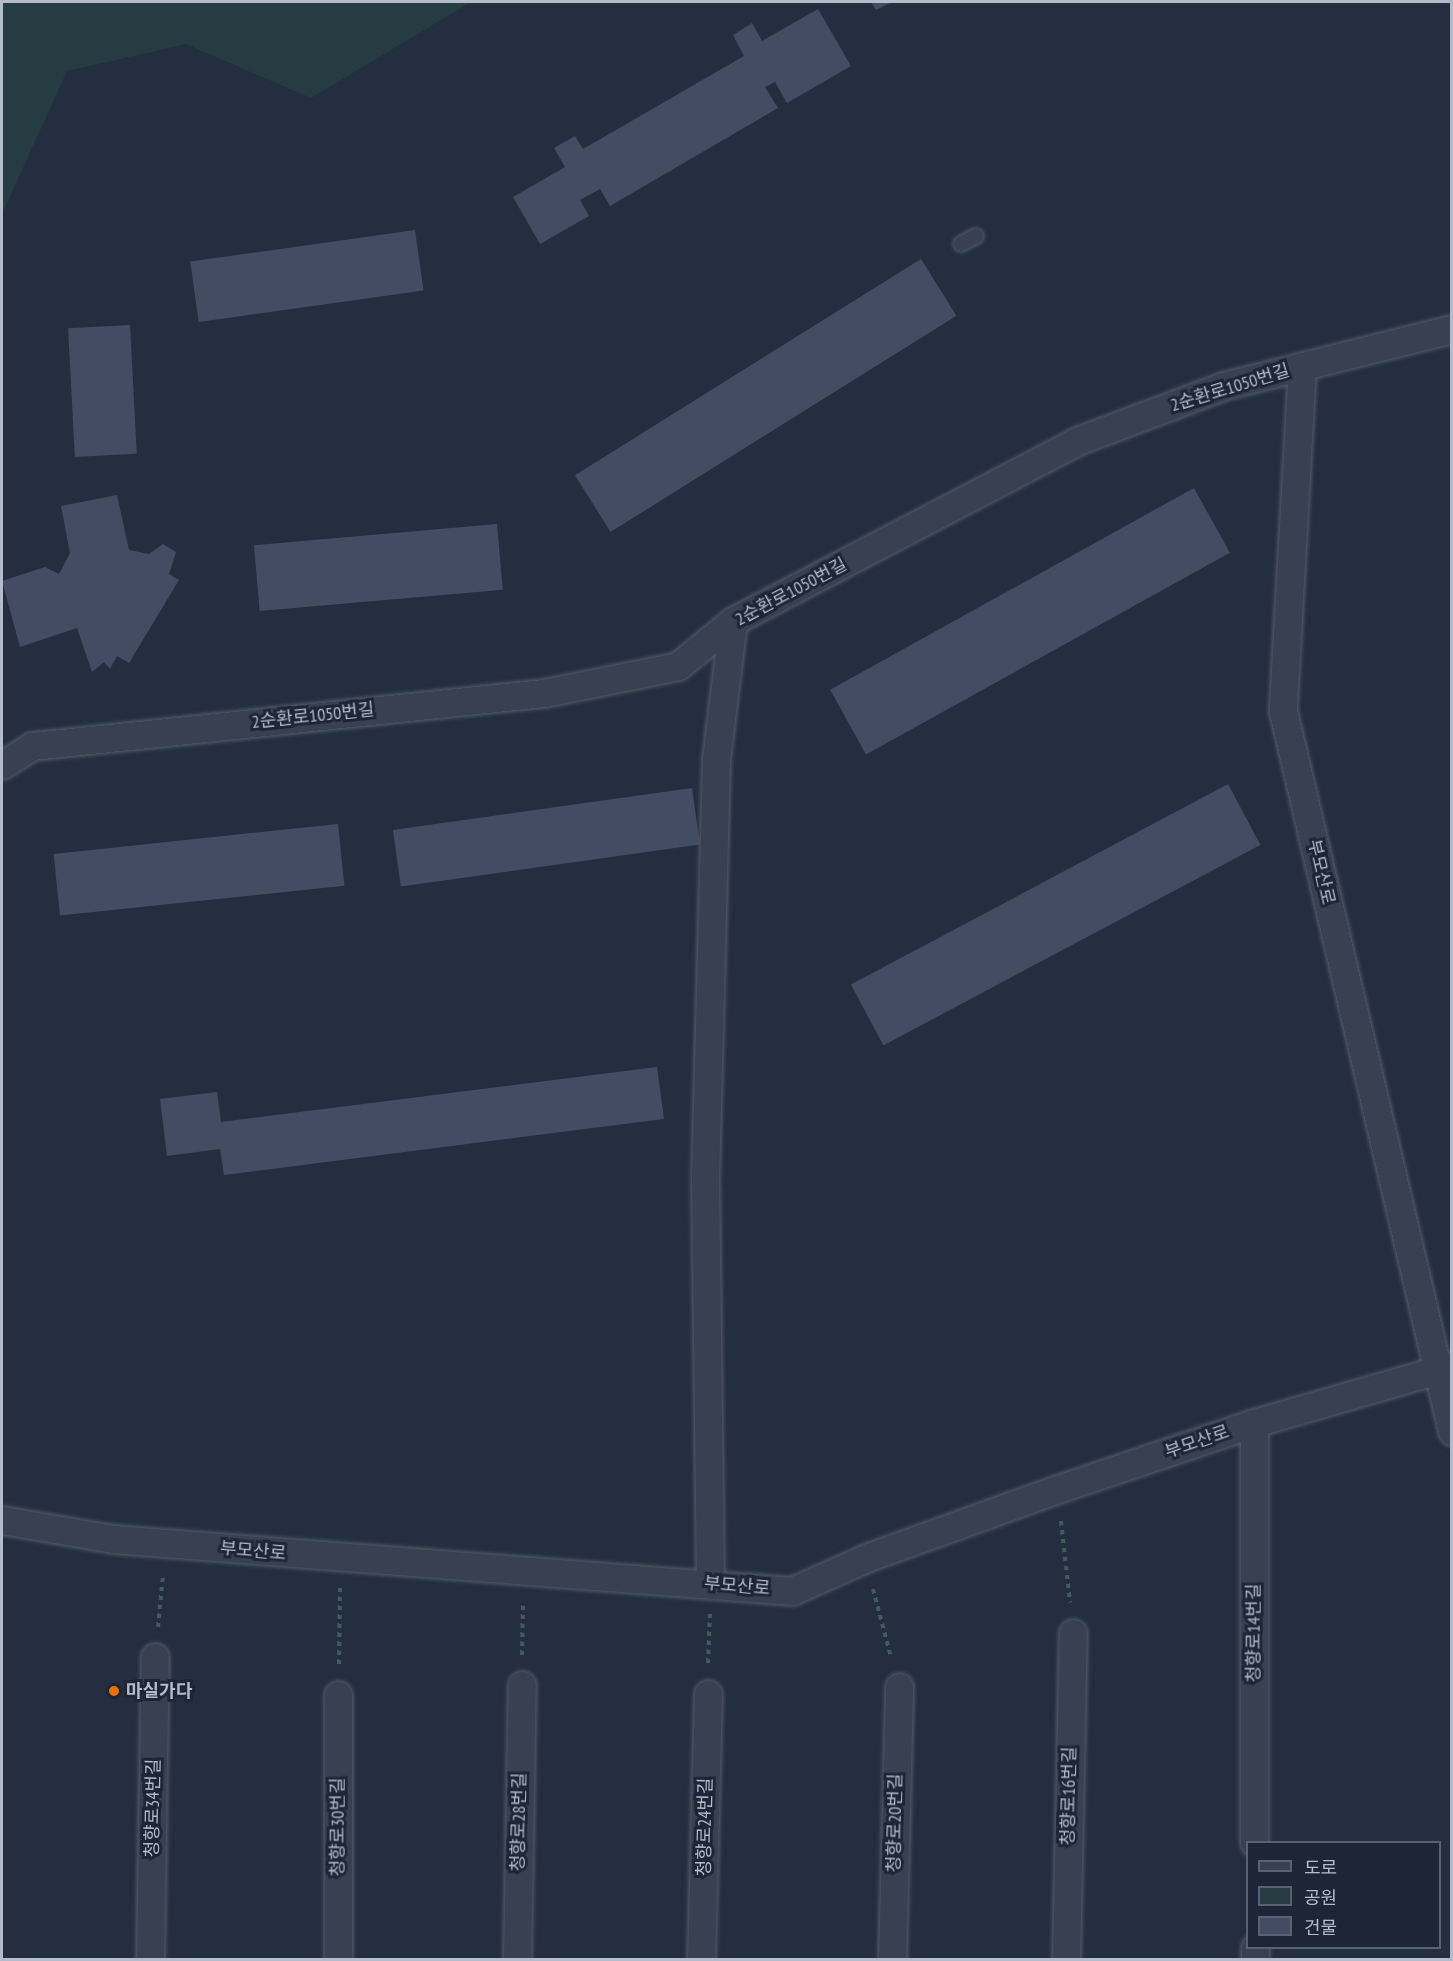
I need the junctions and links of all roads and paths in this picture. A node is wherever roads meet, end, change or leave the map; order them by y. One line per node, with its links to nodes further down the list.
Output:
1 (976, 236): 2 (lane)
2 (961, 244)
3 (1452, 329): 4 (street, 2순환로1050번길)
4 (1302, 366): 5 (street, 2순환로1050번길); 7 (street, 부모산로)
5 (734, 621): 6 (street, 2순환로1050번길); 16 (street)
6 (2, 765)
7 (1445, 1368): 8 (street, 부모산로); 9 (street)
8 (1254, 1423): 10 (street, 부모산로); 23 (street, 청향로14번길)
9 (1452, 1431)
10 (1058, 1490): 14 (street, 부모산로); 17 (path)
11 (2, 1520): 12 (street, 부모산로)
12 (167, 1543): 13 (street, 부모산로); 18 (path)
13 (340, 1558): 15 (street, 부모산로); 22 (path)
14 (866, 1558): 16 (street, 부모산로); 20 (path)
15 (523, 1571): 16 (street, 부모산로); 19 (path)
16 (710, 1583): 21 (path)
17 (1073, 1634): 29 (street, 청향로16번길)
18 (155, 1657): 24 (street, 청향로34번길)
19 (522, 1685): 26 (street, 청향로28번길)
20 (899, 1687): 28 (street, 청향로20번길)
21 (708, 1694): 27 (street, 청향로24번길)
22 (338, 1695): 25 (street, 청향로30번길)
23 (1254, 1841)
24 (150, 1959)
25 (338, 1959)
26 (517, 1959)
27 (701, 1959)
28 (892, 1959)
29 (1066, 1959)

